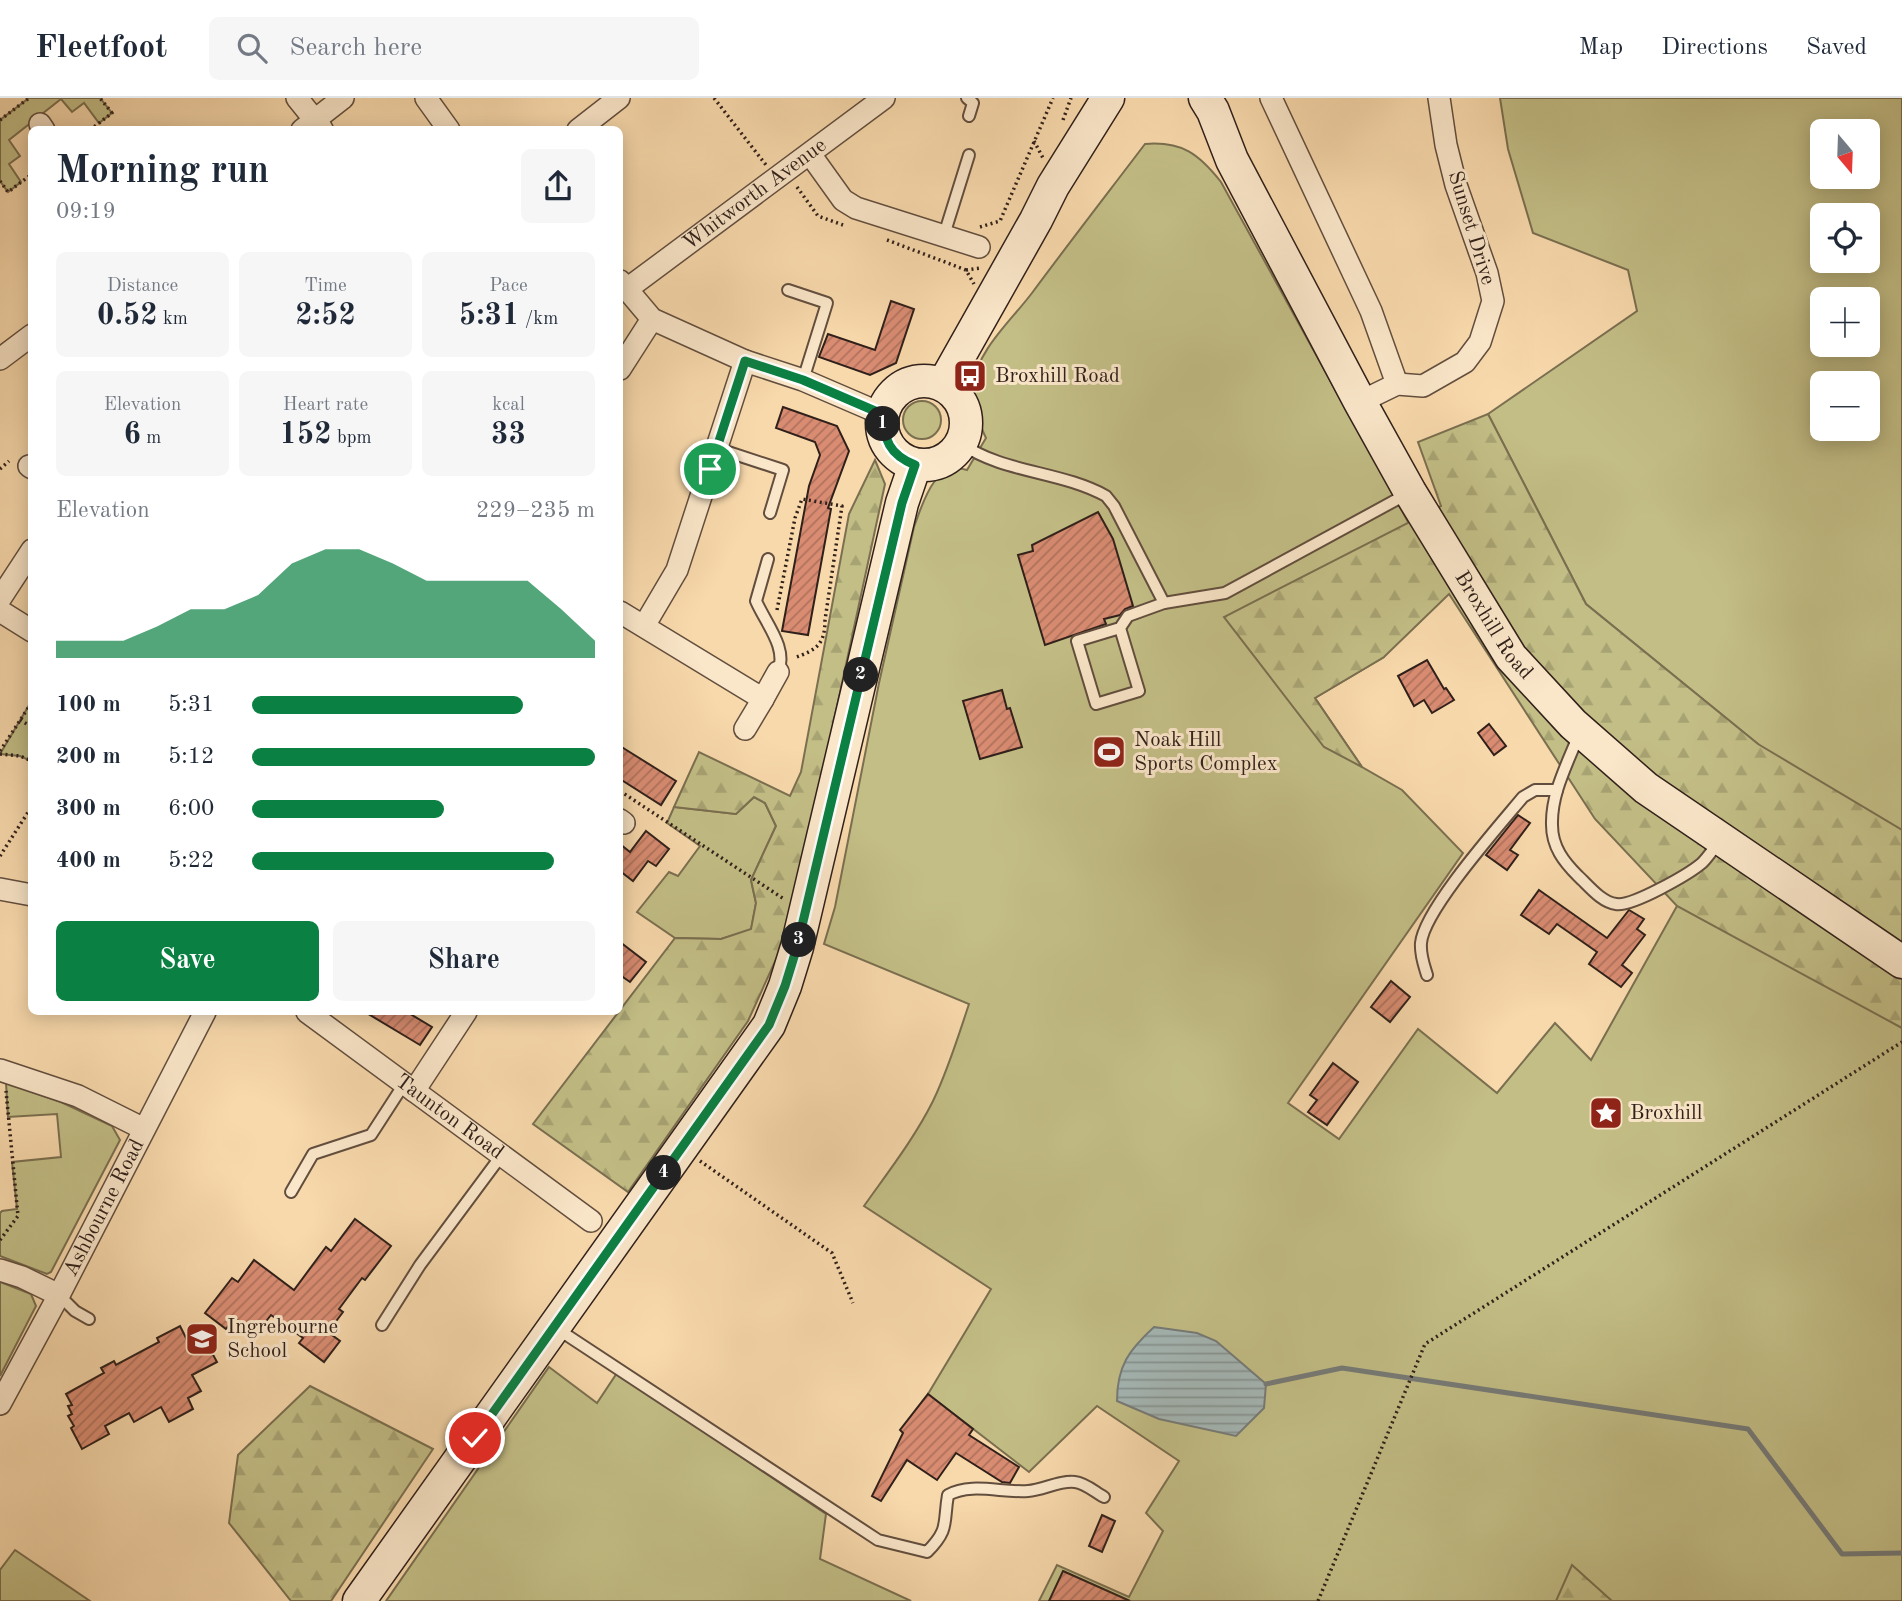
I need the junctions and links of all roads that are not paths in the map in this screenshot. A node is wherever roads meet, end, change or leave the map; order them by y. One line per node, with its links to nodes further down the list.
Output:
1 (297, 98): 14 (street)
2 (343, 98): 14 (street)
3 (426, 98): 15 (street)
4 (619, 98): 16 (street)
5 (884, 98): 17 (street, Whitworth Avenue)
6 (967, 98): 13 (lane)
7 (1108, 98): 20 (street)
8 (1129, 98): 20 (street)
9 (1189, 98): 19 (street, Broxhill Road)
10 (1205, 98): 19 (street, Broxhill Road)
11 (1271, 98): 31 (street)
12 (1439, 98): 31 (street, Sunset Drive)
13 (969, 116)
14 (313, 126)
15 (446, 126)
16 (583, 126)
17 (810, 154): 21 (street); 23 (street, Whitworth Avenue)
18 (969, 155): 21 (lane)
19 (1232, 160): 33 (street, Broxhill Road)
20 (1036, 220): 32 (street)
21 (944, 235): 22 (street)
22 (975, 245)
23 (623, 285): 25 (street)
24 (788, 290): 30 (lane)
25 (652, 320): 28 (street); 29 (street)
26 (28, 338): 27 (street)
27 (0, 359)
28 (745, 361): 30 (street); 36 (street)
29 (623, 364)
30 (803, 380): 34 (street)
31 (1397, 384): 33 (street, Sunset Drive)
32 (943, 385): 34 (street); 35 (street)
33 (1360, 402): 38 (street, Broxhill Road)
34 (882, 414): 37 (street)
35 (962, 443): 37 (street); 43 (lane)
36 (716, 449): 39 (lane); 46 (street)
37 (915, 465): 72 (street)
38 (1410, 492): 43 (lane); 52 (street, Broxhill Road)
39 (771, 513)
40 (28, 556): 42 (street)
41 (768, 559): 49 (lane)
42 (0, 599)
43 (1164, 603): 48 (lane)
44 (0, 611): 47 (street)
45 (623, 615): 46 (street)
46 (644, 626): 50 (street)
47 (28, 628)
48 (1120, 628): 48 (lane)
49 (780, 667): 50 (street)
50 (763, 699): 51 (street)
51 (745, 729)
52 (1580, 731): 53 (lane); 54 (street, Broxhill Road)
53 (1557, 790): 54 (lane); 58 (lane)
54 (1721, 839): 57 (street, Broxhill Road)
55 (0, 889): 56 (street)
56 (28, 894)
57 (1902, 962)
58 (1427, 975)
59 (203, 1015): 64 (street, Ashbourne Road)
60 (311, 1015): 63 (street, Taunton Road)
61 (464, 1015): 63 (street)
62 (3, 1070): 64 (street)
63 (409, 1087): 65 (street, Taunton Road); 66 (lane)
64 (144, 1129): 69 (street, Ashbourne Road)
65 (501, 1156): 67 (street, Taunton Road); 71 (lane)
66 (291, 1192)
67 (592, 1221)
68 (0, 1270): 69 (street)
69 (59, 1295): 70 (lane); 73 (street, Ashbourne Road)
70 (89, 1319)
71 (382, 1325)
72 (554, 1326): 74 (lane); 75 (street)
73 (0, 1404)
74 (1104, 1497)
75 (359, 1601)

